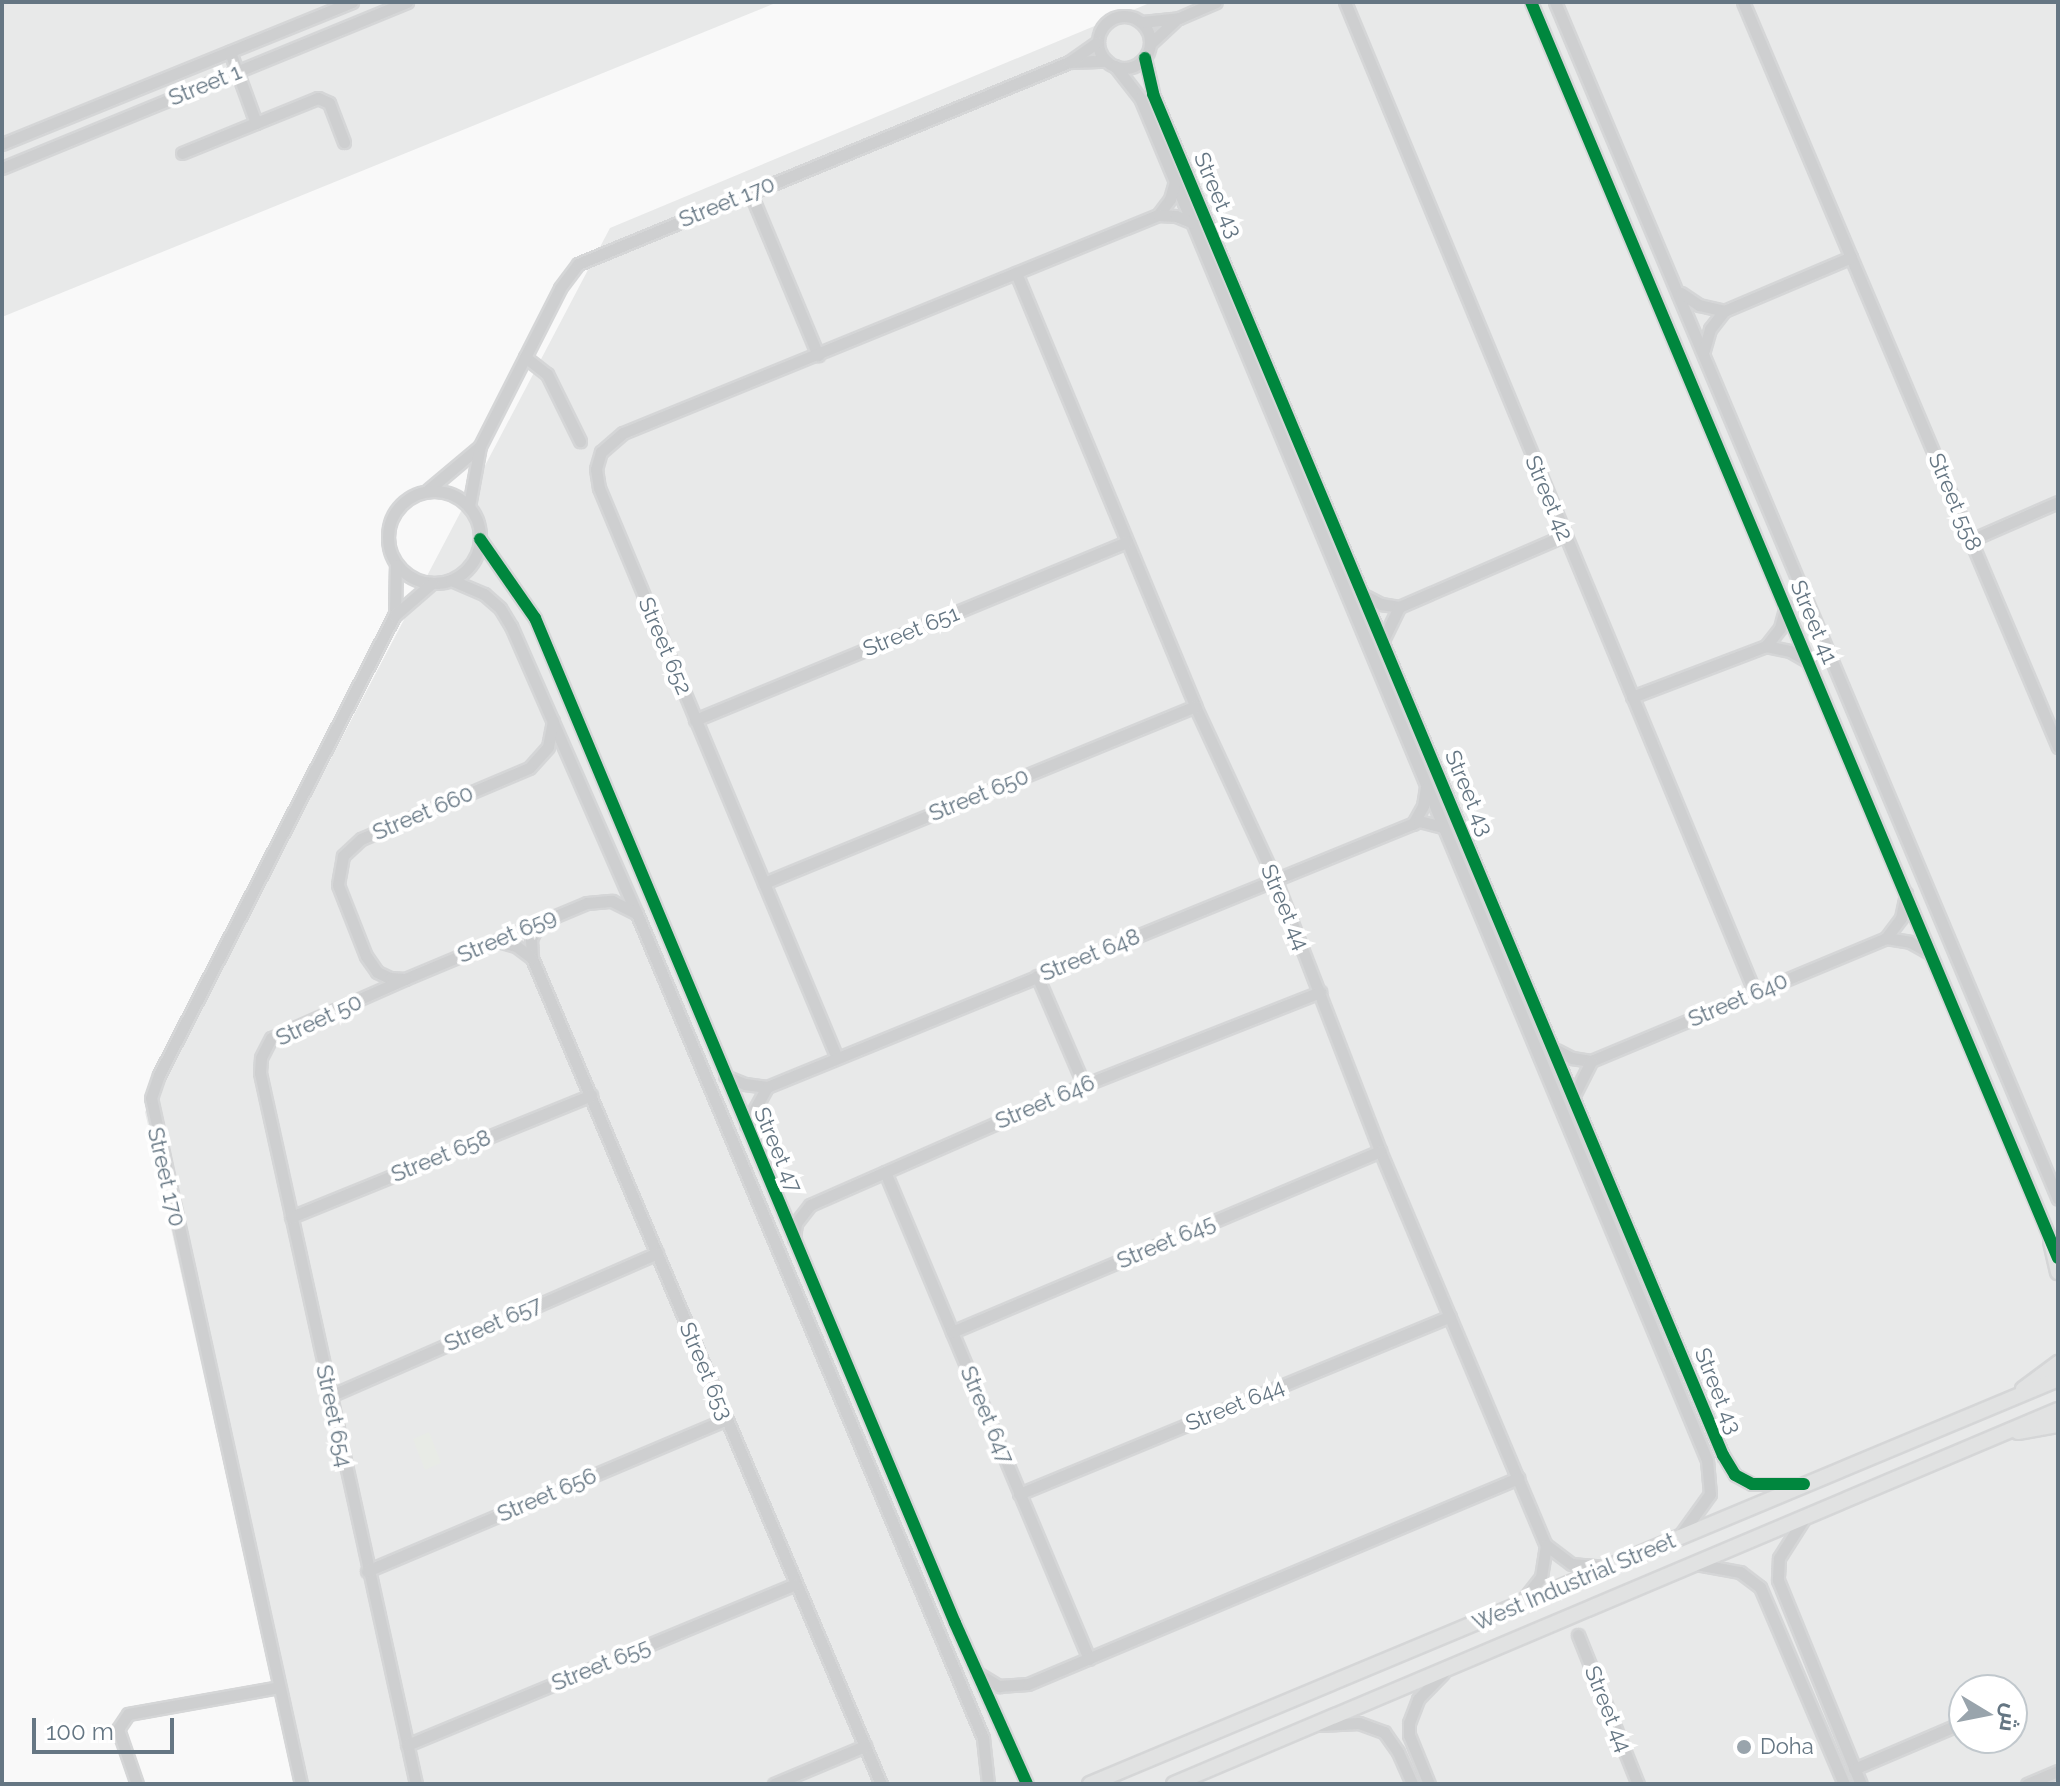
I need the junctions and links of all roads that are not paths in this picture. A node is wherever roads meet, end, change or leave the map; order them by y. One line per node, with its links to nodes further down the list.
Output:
1 (352, 2): 12 (street, Street 1)
2 (407, 2): 16 (street, Street 1)
3 (1216, 2): 8 (street)
4 (1345, 2): 38 (street, Street 42)
5 (1531, 2): 46 (street, Street 41)
6 (1555, 2): 28 (street, Street 41)
7 (1743, 2): 26 (street, Street 558)
8 (1179, 18): 9 (street); 11 (street)
9 (1142, 22): 10 (street); 11 (street)
10 (1098, 42): 14 (street, Street 170); 15 (street)
11 (1151, 43): 13 (street)
12 (230, 52): 16 (street); 19 (street, Street 1)
13 (1145, 58): 15 (street); 45 (street, Street 43)
14 (1069, 62): 15 (street, Street 170); 23 (street, Street 170)
15 (1111, 63): 22 (street, Street 43)
16 (238, 71): 17 (street); 21 (street, Street 1)
17 (256, 123): 18 (street); 20 (street)
18 (344, 142)
19 (2, 144)
20 (182, 153)
21 (2, 168)
22 (1175, 181): 24 (street); 25 (street, Street 43)
23 (750, 192): 31 (street); 32 (street, Street 170)
24 (1158, 215): 25 (street); 27 (street, Street 652)
25 (1193, 223): 57 (street, Street 43)
26 (1851, 257): 29 (street); 40 (street, Street 558)
27 (1016, 273): 31 (street, Street 652); 41 (street, Street 44)
28 (1678, 291): 29 (street); 30 (street, Street 41)
29 (1724, 311): 30 (street)
30 (1704, 351): 86 (street, Street 41)
31 (818, 355): 54 (street, Street 652)
32 (525, 357): 33 (street); 34 (street, Street 170)
33 (580, 441)
34 (480, 446): 35 (street, Street 170); 37 (street, Street 170)
35 (427, 491): 37 (street); 42 (street)
36 (2058, 502): 40 (street)
37 (469, 506): 39 (street)
38 (1565, 535): 47 (street); 52 (street, Street 42)
39 (480, 539): 43 (street); 78 (street, Street 47)
40 (1971, 540): 56 (street, Street 558)
41 (1127, 542): 53 (street, Street 44); 54 (street, Street 651)
42 (396, 564): 44 (street); 48 (street, Street 170)
43 (451, 580): 44 (street); 55 (street, Street 47)
44 (432, 583): 48 (street, Street 170)
45 (1365, 596): 47 (street); 49 (street, Street 43)
46 (1786, 606): 50 (street); 51 (street, Street 41)
47 (1399, 607): 49 (street)
48 (394, 616): 119 (street, Street 170)
49 (1383, 640): 75 (street, Street 43)
50 (1766, 646): 51 (street); 52 (street)
51 (1811, 664): 62 (street, Street 41)
52 (1632, 697): 73 (street, Street 42)
53 (1195, 706): 60 (street, Street 44); 61 (street, Street 650)
54 (695, 720): 61 (street, Street 652)
55 (553, 721): 63 (street, Street 47); 69 (street, Street 660)
56 (2058, 747)
57 (1426, 786): 58 (street); 59 (street, Street 43)
58 (1413, 824): 59 (street, Street 648); 60 (street, Street 648)
59 (1443, 827): 108 (street, Street 43)
60 (1276, 881): 70 (street, Street 648); 72 (street, Street 44)
61 (764, 883): 76 (street, Street 652)
62 (1906, 893): 65 (street); 67 (street, Street 41)
63 (637, 914): 64 (street, Street 659); 131 (street, Street 47)
64 (539, 922): 66 (street, Street 659); 68 (street)
65 (1886, 938): 67 (street); 73 (street, Street 640)
66 (497, 941): 68 (street); 71 (street, Street 659)
67 (1931, 954): 90 (street, Street 41)
68 (532, 958): 81 (street, Street 653)
69 (377, 972): 71 (street); 74 (street, Street 50)
70 (1037, 976): 76 (street, Street 648); 79 (street)
71 (405, 979): 74 (street, Street 50)
72 (1320, 992): 79 (street, Street 646); 84 (street, Street 44)
73 (1755, 993): 77 (street, Street 640)
74 (376, 994): 88 (street, Street 654)
75 (1556, 1050): 77 (street); 82 (street, Street 43)
76 (837, 1058): 80 (street, Street 648)
77 (1591, 1061): 82 (street)
78 (725, 1076): 80 (street); 83 (street, Street 47)
79 (1084, 1085): 85 (street, Street 646)
80 (767, 1087): 83 (street)
81 (591, 1095): 88 (street, Street 658); 91 (street, Street 653)
82 (1574, 1095): 105 (street, Street 43)
83 (746, 1125): 89 (street, Street 47)
84 (1380, 1151): 94 (street, Street 44); 95 (street, Street 645)
85 (885, 1172): 89 (street, Street 646); 95 (street, Street 647)
86 (2055, 1185): 87 (street, Street 41)
87 (2058, 1199)
88 (291, 1217): 98 (street, Street 654)
89 (794, 1240): 118 (street, Street 47)
90 (2051, 1242): 92 (street, Street 41); 93 (main road)
91 (657, 1253): 98 (street, Street 657); 101 (street, Street 653)
92 (2058, 1258)
93 (2058, 1272)
94 (1450, 1316): 104 (street, Street 44); 106 (street, Street 644)
95 (952, 1332): 106 (street, Street 647)
96 (2058, 1363): 99 (main road)
97 (2058, 1379): 99 (main road, West Industrial Street)
98 (330, 1396): 112 (street, Street 654)
99 (2012, 1398): 105 (main road, West Industrial Street)
100 (2058, 1410): 103 (main road, West Industrial Street)
101 (726, 1419): 112 (street, Street 656); 113 (street, Street 653)
102 (2058, 1425): 103 (main road)
103 (1994, 1436): 107 (main road, West Industrial Street)
104 (1518, 1478): 109 (street, Street 44); 116 (street)
105 (1804, 1484): 108 (main road, West Industrial Street)
106 (1019, 1494): 116 (street, Street 647)
107 (1806, 1516): 110 (main road, West Industrial Street); 124 (street)
108 (1678, 1538): 111 (main road, West Industrial Street)
109 (1546, 1545): 111 (street); 114 (street)
110 (1695, 1564): 117 (main road, West Industrial Street); 138 (street)
111 (1610, 1567): 114 (main road, West Industrial Street)
112 (367, 1571): 122 (street, Street 654)
113 (795, 1584): 122 (street, Street 655); 123 (street, Street 653)
114 (1518, 1607): 133 (main road, West Industrial Street)
115 (1578, 1635): 137 (street, Street 44)
116 (1089, 1659): 118 (street)
117 (1450, 1666): 120 (main road, West Industrial Street); 136 (street)
118 (976, 1673): 132 (street, Street 47)
119 (279, 1687): 126 (street); 127 (street, Street 170)
120 (1309, 1726): 134 (main road, West Industrial Street); 135 (street)
121 (1948, 1729): 124 (street)
122 (407, 1745): 128 (street, Street 654)
123 (865, 1746): 129 (street); 130 (street, Street 653)
124 (1854, 1769): 139 (street)
125 (2058, 1771): 140 (street)
126 (137, 1784)
127 (301, 1784)
128 (416, 1784)
129 (774, 1784)
130 (881, 1784)
131 (988, 1784)
132 (1027, 1784)
133 (1090, 1784)
134 (1174, 1784)
135 (1412, 1784)
136 (1429, 1784)
137 (1638, 1784)
138 (1844, 1784)
139 (1861, 1784)
140 (2027, 1784)

